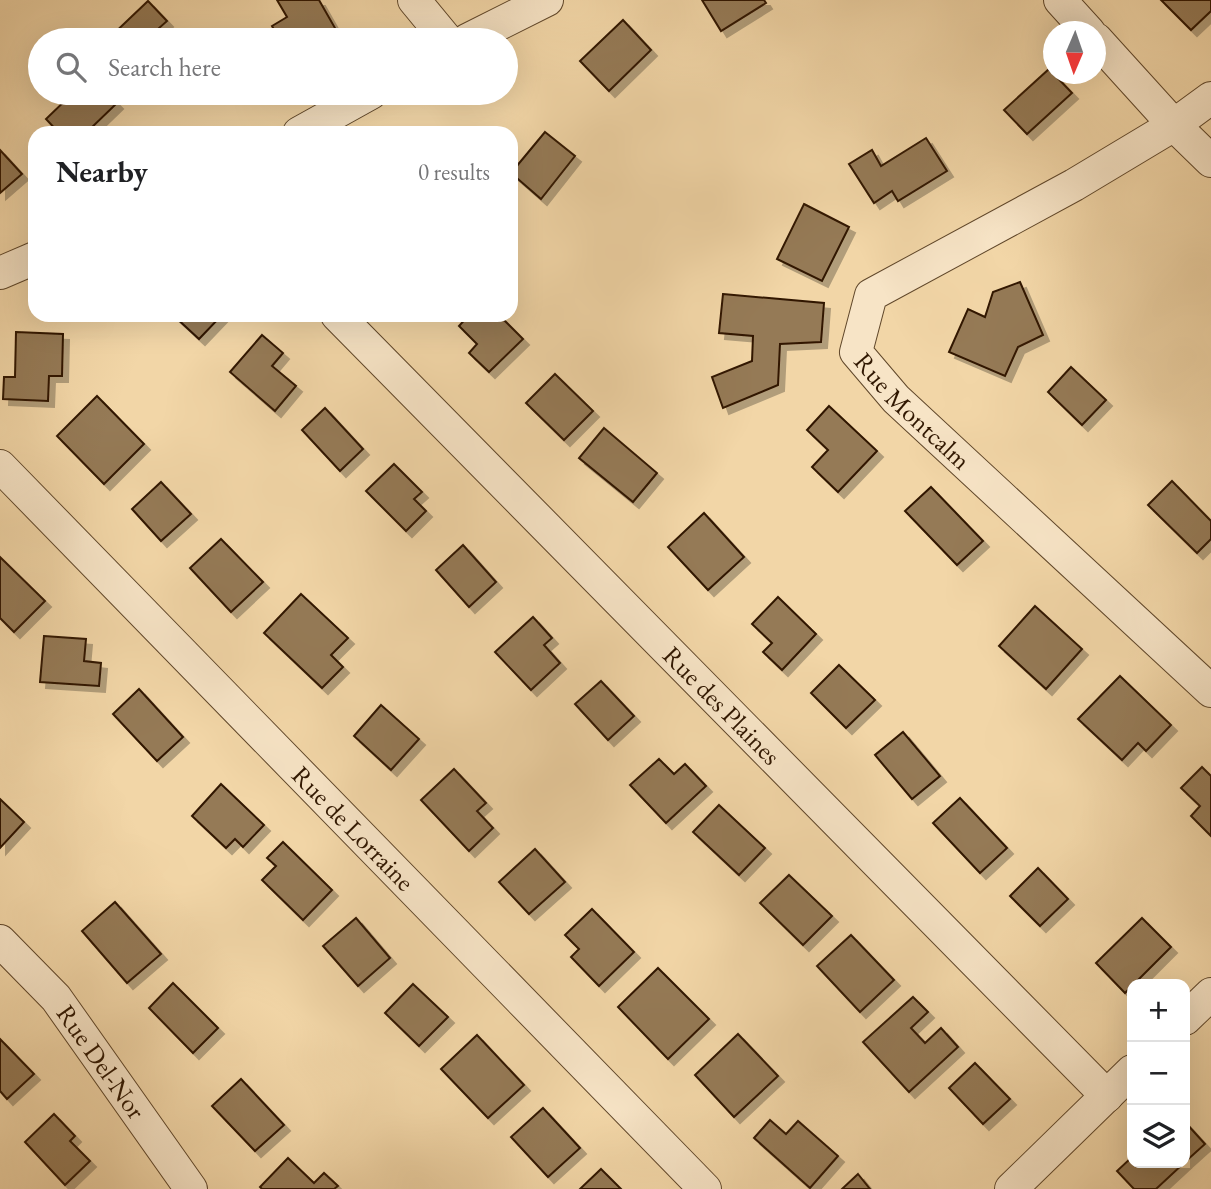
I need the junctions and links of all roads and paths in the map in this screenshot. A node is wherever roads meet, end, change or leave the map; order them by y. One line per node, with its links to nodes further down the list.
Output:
1 (414, 0): 5 (street)
2 (547, 0): 6 (street)
3 (1060, 0): 4 (street)
4 (1079, 21)
5 (437, 28)
6 (491, 28)
7 (1106, 49): 10 (street)
8 (1211, 97): 10 (street, Rue Montcalm)
9 (349, 105): 11 (street)
10 (1174, 125): 12 (street); 17 (street, Rue Montcalm)
11 (312, 126)
12 (1211, 160)
13 (28, 261): 14 (street)
14 (0, 273)
15 (344, 322): 22 (street, Rue des Plaines)
16 (0, 466): 24 (street, Rue de Lorraine)
17 (1211, 691)
18 (0, 941): 23 (street, Rue Del-Nor)
19 (1211, 994): 20 (street)
20 (1190, 1015)
21 (1127, 1076): 22 (street)
22 (1107, 1096): 25 (street)
23 (191, 1189)
24 (705, 1189)
25 (1011, 1189)

